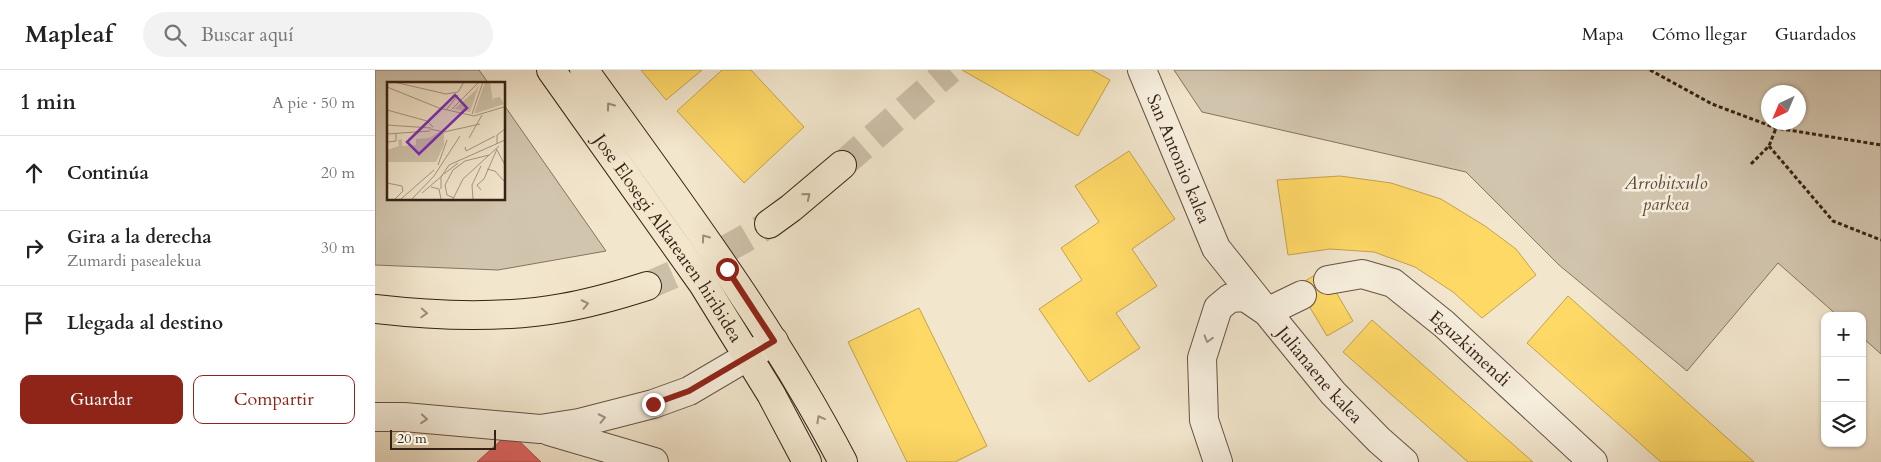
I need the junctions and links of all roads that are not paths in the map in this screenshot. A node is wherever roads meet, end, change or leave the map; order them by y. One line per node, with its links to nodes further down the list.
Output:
1 (551, 70): 14 (main road, Jose Elosegi Alkatearen hiribidea)
2 (584, 70): 13 (main road, Jose Elosegi Alkatearen hiribidea, one-way to 2)
3 (1142, 70): 6 (street, San Antonio kalea)
4 (842, 165): 5 (main road, one-way to 4)
5 (769, 224)
6 (1216, 248): 10 (street, San Antonio kalea); 12 (street, San Antonio kalea)
7 (1328, 280): 22 (street, Eguzkimendi)
8 (647, 286): 11 (main road, one-way to 8)
9 (1302, 295): 12 (street)
10 (1224, 303): 12 (street, Julianaene kalea); 20 (street, San Antonio kalea, one-way to 20)
11 (375, 309)
12 (1267, 312): 21 (street, Julianaene kalea)
13 (774, 341): 14 (street); 19 (main road, Jose Elosegi Alkatearen hiribidea, one-way to 13)
14 (748, 356): 16 (street, one-way to 14); 18 (main road, Jose Elosegi Alkatearen hiribidea)
15 (375, 417): 16 (street, one-way to 16)
16 (540, 429): 17 (street)
17 (654, 462)
18 (807, 462)
19 (843, 462)
20 (1218, 462)
21 (1404, 462)
22 (1593, 462)

